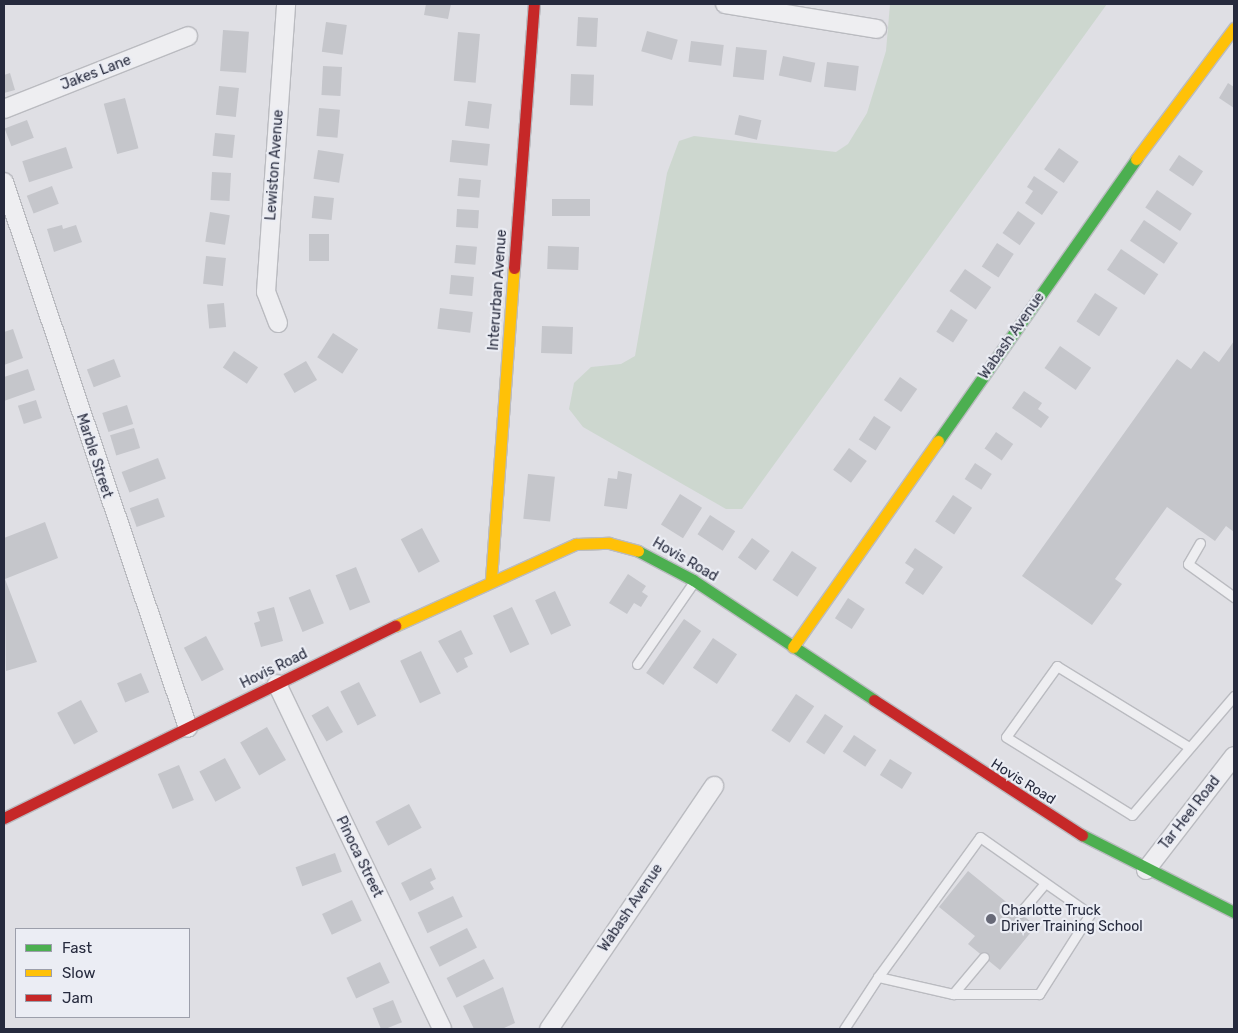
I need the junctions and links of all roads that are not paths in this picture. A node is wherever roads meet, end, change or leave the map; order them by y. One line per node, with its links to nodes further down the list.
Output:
1 (286, 4): 10 (street, Lewiston Avenue)
2 (534, 4): 12 (street, Interurban Avenue)
3 (725, 4): 4 (street)
4 (749, 6): 6 (street)
5 (1234, 28): 15 (street, Wabash Avenue)
6 (877, 29)
7 (188, 36): 8 (street, Jakes Lane)
8 (4, 109)
9 (4, 182): 19 (street, Marble Street)
10 (278, 323)
11 (1200, 543): 14 (lane)
12 (491, 579): 13 (street, Hovis Road); 17 (street, Hovis Road)
13 (695, 581): 15 (street, Hovis Road); 16 (lane)
14 (1234, 597)
15 (793, 647): 24 (street, Hovis Road)
16 (637, 664)
17 (277, 684): 19 (street, Hovis Road); 31 (street, Pinoca Street)
18 (1234, 696): 20 (lane)
19 (188, 728): 23 (street, Hovis Road)
20 (1189, 746): 20 (lane)
21 (1234, 756): 24 (street, Tar Heel Road)
22 (714, 786): 32 (street, Wabash Avenue)
23 (4, 818)
24 (1146, 870): 26 (street, Hovis Road)
25 (1045, 882): 27 (lane); 29 (lane); 30 (lane)
26 (1234, 912)
27 (1020, 913)
28 (984, 957): 30 (lane)
29 (878, 977): 30 (lane); 33 (lane)
30 (953, 994)
31 (442, 1029)
32 (549, 1029)
33 (844, 1029)

